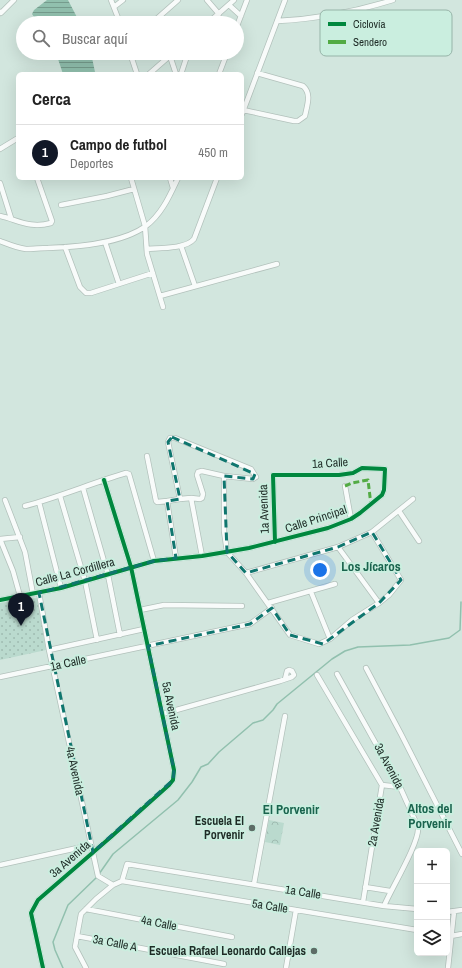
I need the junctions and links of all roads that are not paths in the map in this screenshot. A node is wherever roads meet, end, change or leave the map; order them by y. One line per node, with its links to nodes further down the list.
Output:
1 (14, 0): 13 (street)
2 (111, 0): 11 (street)
3 (123, 0): 11 (street)
4 (178, 0): 16 (street)
5 (207, 0): 14 (street)
6 (234, 0): 10 (street)
7 (247, 0): 18 (street)
8 (285, 0): 20 (street)
9 (393, 0): 12 (street)
10 (229, 5): 14 (street); 18 (street)
11 (114, 8): 15 (street)
12 (357, 10)
13 (0, 12)
14 (219, 14): 17 (street)
15 (117, 16)
16 (160, 16)
17 (217, 16)
18 (241, 16)
19 (320, 18): 20 (street)
20 (278, 21): 31 (street)
21 (132, 60): 26 (street)
22 (164, 60): 27 (street)
23 (172, 60): 28 (street)
24 (186, 60): 29 (street)
25 (224, 60): 30 (street)
26 (136, 72)
27 (151, 72)
28 (176, 72)
29 (182, 72)
30 (220, 72)
31 (257, 73): 32 (street); 33 (street)
32 (244, 109)
33 (244, 112)
34 (16, 139): 35 (street)
35 (0, 149)
36 (38, 180): 46 (street)
37 (132, 180): 43 (street)
38 (171, 180): 42 (street)
39 (177, 180): 42 (street)
40 (216, 180): 50 (street)
41 (0, 182): 46 (street)
42 (173, 188): 47 (street)
43 (134, 189): 44 (street); 47 (street)
44 (61, 206)
45 (0, 216): 46 (street)
46 (11, 218)
47 (145, 226): 49 (street); 52 (street)
48 (0, 241): 51 (street)
49 (105, 242): 51 (street); 55 (street)
50 (181, 246): 52 (street); 56 (street)
51 (65, 247): 55 (street)
52 (147, 249): 54 (street)
53 (277, 264): 56 (street)
54 (153, 272): 55 (street); 57 (street)
55 (119, 284)
56 (195, 286): 57 (street)
57 (160, 296): 58 (street)
58 (163, 307)
59 (147, 456): 71 (street)
60 (386, 470): 61 (street, 1a Calle); 75 (street, Calle Principal)
61 (273, 475): 80 (street, 1a Avenida)
62 (224, 476): 67 (street); 68 (street); 83 (street)
63 (104, 480): 65 (street); 86 (street); 87 (street, 5a Avenida)
64 (345, 486): 75 (street)
65 (83, 488): 66 (street); 89 (street)
66 (60, 496): 72 (street); 90 (street)
67 (191, 498): 68 (street); 84 (street)
68 (180, 499): 71 (street)
69 (413, 499): 74 (street)
70 (5, 500): 77 (street)
71 (166, 501): 85 (street)
72 (39, 502): 73 (street); 92 (street)
73 (25, 506)
74 (399, 511): 76 (street); 79 (street)
75 (351, 519): 80 (street, Calle Principal)
76 (372, 532): 81 (street); 99 (street)
77 (20, 537): 78 (street); 95 (street)
78 (0, 539): 96 (street)
79 (419, 541)
80 (275, 542): 82 (street, Calle Principal)
81 (338, 547): 88 (street); 99 (street)
82 (249, 548): 83 (street, Calle La Cordillera)
83 (227, 552): 84 (street, Calle La Cordillera); 88 (street)
84 (202, 556): 85 (street, Calle La Cordillera)
85 (176, 558): 86 (street, Calle La Cordillera)
86 (154, 561): 87 (street, Calle La Cordillera)
87 (131, 567): 89 (street, Calle La Cordillera); 102 (street, 5a Avenida)
88 (246, 573): 98 (street)
89 (108, 575): 90 (street, Calle La Cordillera); 104 (street)
90 (85, 581): 92 (street, Calle La Cordillera); 106 (street)
91 (335, 584): 93 (street)
92 (61, 588): 94 (street, Calle La Cordillera)
93 (311, 592): 98 (street); 105 (street)
94 (39, 593): 95 (street, Calle La Cordillera); 108 (street, 4a Avenida)
95 (34, 594): 96 (street, Calle La Cordillera)
96 (20, 596): 97 (street, Calle La Cordillera)
97 (0, 600)
98 (268, 603): 101 (street)
99 (379, 603): 105 (street)
100 (242, 606): 102 (street)
101 (272, 608): 105 (street); 107 (street, 1a Calle)
102 (140, 610): 103 (street, 5a Avenida)
103 (144, 629): 104 (street); 107 (street, 5a Avenida)
104 (120, 635): 106 (street)
105 (330, 639)
106 (97, 640): 108 (street)
107 (148, 646): 109 (street, 1a Calle); 115 (street, 5a Avenida)
108 (49, 650): 109 (street, 4a Avenida)
109 (52, 666): 113 (street, 1a Calle); 120 (street, 4a Avenida)
110 (366, 668): 122 (street, 3a Avenida)
111 (337, 674): 119 (street, 3a Avenida)
112 (317, 675): 118 (street, 2a Avenida)
113 (0, 677)
114 (285, 679): 115 (street)
115 (162, 714): 117 (street, 5a Avenida)
116 (285, 716): 125 (street)
117 (169, 785): 121 (street, 3a Avenida)
118 (382, 785): 119 (street); 127 (street, 2a Avenida)
119 (400, 786): 128 (street, 3a Avenida)
120 (91, 845): 121 (street, 4a Avenida); 123 (street)
121 (93, 852): 126 (street, 4a Avenida); 145 (street, 3a Avenida)
122 (462, 854)
123 (0, 865)
124 (122, 882): 125 (street, 1a Calle); 126 (street); 133 (street, 5a Calle)
125 (254, 884): 129 (street, 1a Calle)
126 (112, 885): 131 (street)
127 (365, 888): 128 (street); 129 (street, 2a Avenida)
128 (390, 891): 130 (street, 3a Avenida)
129 (363, 902): 130 (street, 1a Calle)
130 (384, 906): 132 (street, 1a Calle)
131 (86, 909): 140 (street); 142 (street, 4a Calle)
132 (414, 909)
133 (296, 910): 137 (street, 5a Calle); 147 (street)
134 (462, 910): 136 (street)
135 (450, 912): 136 (street)
136 (454, 912): 138 (street)
137 (414, 930)
138 (450, 931)
139 (462, 934): 141 (street)
140 (77, 936): 144 (street, 3a Calle A); 146 (street)
141 (450, 936)
142 (232, 937)
143 (448, 956): 148 (street)
144 (224, 964)
145 (43, 968)
146 (86, 968)
147 (286, 968)
148 (448, 968)

